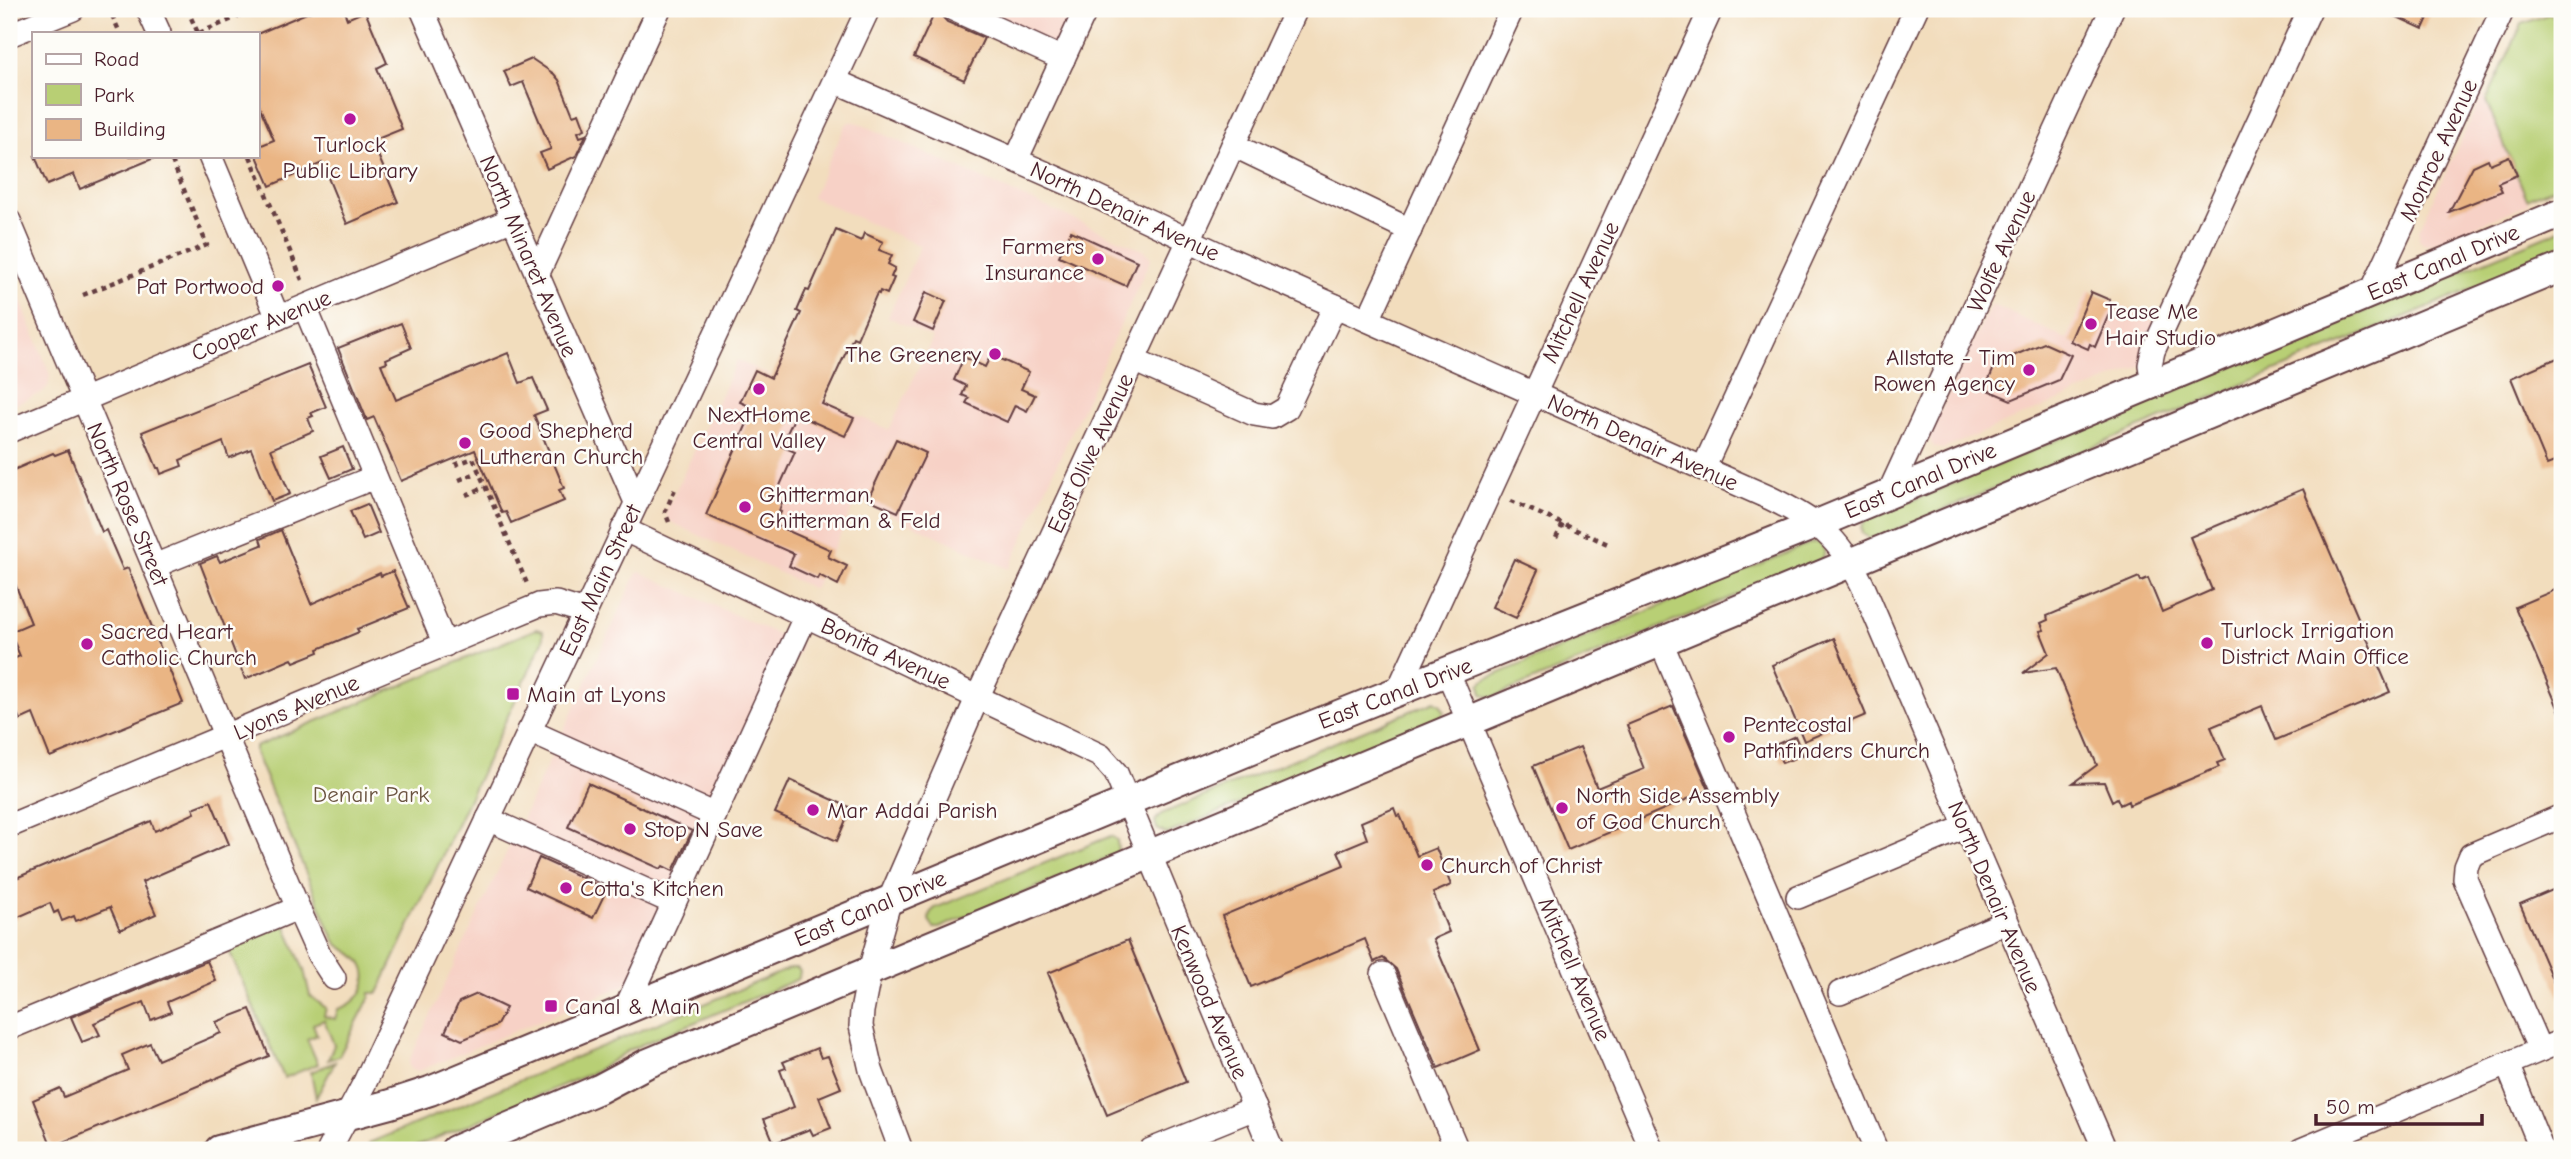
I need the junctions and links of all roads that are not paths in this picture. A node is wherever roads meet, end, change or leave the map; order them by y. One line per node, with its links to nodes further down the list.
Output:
1 (73, 9): 18 (street)
2 (148, 9): 16 (street)
3 (422, 9): 17 (street, North Minaret Avenue)
4 (444, 9): 17 (street)
5 (659, 9): 30 (street)
6 (868, 9): 20 (street, East Main Street)
7 (953, 9): 19 (street)
8 (1086, 9): 19 (street)
9 (1296, 9): 21 (street, East Olive Avenue)
10 (1512, 9): 27 (street)
11 (1711, 9): 38 (street, Mitchell Avenue)
12 (1916, 9): 41 (street)
13 (2112, 9): 43 (street, Wolfe Avenue)
14 (2310, 9): 37 (street)
15 (2503, 9): 31 (street, Monroe Avenue)
16 (159, 32)
17 (433, 33): 25 (street, North Minaret Avenue)
18 (9, 35)
19 (1063, 59): 23 (street)
20 (835, 80): 23 (street, North Denair Avenue); 44 (street, East Main Street)
21 (1233, 145): 27 (street); 28 (street, East Olive Avenue)
22 (211, 158): 34 (street)
23 (1016, 160): 28 (street, North Denair Avenue)
24 (2562, 213): 31 (main road, East Canal Drive)
25 (513, 219): 30 (street, North Minaret Avenue); 33 (street, Cooper Avenue)
26 (10, 229): 39 (street, North Rose Street)
27 (1410, 230): 35 (street)
28 (1189, 241): 32 (street, North Denair Avenue); 36 (street, East Olive Avenue)
29 (2562, 267): 47 (main road)
30 (537, 275): 44 (street, North Minaret Avenue)
31 (2372, 291): 37 (main road, East Canal Drive)
32 (1335, 306): 35 (street, North Denair Avenue); 36 (street)
33 (305, 307): 34 (street, Cooper Avenue); 42 (street)
34 (278, 318): 39 (street, Cooper Avenue)
35 (1368, 320): 38 (street, North Denair Avenue)
36 (1133, 360): 55 (street, East Olive Avenue)
37 (2152, 383): 43 (main road, East Canal Drive)
38 (1533, 393): 41 (street, North Denair Avenue); 54 (street, Mitchell Avenue)
39 (84, 399): 40 (street, Cooper Avenue); 48 (street, North Rose Street)
40 (9, 431)
41 (1703, 469): 45 (street, North Denair Avenue)
42 (375, 477): 48 (street); 52 (street)
43 (1889, 493): 45 (main road, East Canal Drive)
44 (636, 502): 46 (street, East Main Street)
45 (1817, 524): 47 (street, North Denair Avenue); 53 (main road, East Canal Drive)
46 (623, 529): 49 (street, East Main Street); 50 (street, Bonita Avenue)
47 (1851, 562): 51 (main road); 64 (street, North Denair Avenue)
48 (154, 566): 58 (street, North Rose Street)
49 (585, 612): 52 (street, Lyons Avenue); 57 (street, East Main Street)
50 (806, 615): 55 (street, Bonita Avenue); 60 (street)
51 (1661, 642): 56 (main road); 90 (street)
52 (445, 645): 58 (street, Lyons Avenue)
53 (1448, 673): 54 (main road, East Canal Drive); 56 (street, Mitchell Avenue)
54 (1398, 691): 59 (main road, East Canal Drive)
55 (978, 696): 59 (street, Bonita Avenue); 67 (street, East Olive Avenue)
56 (1469, 722): 65 (main road); 89 (street, Mitchell Avenue)
57 (529, 731): 60 (street); 62 (street, East Main Street)
58 (226, 736): 63 (street, Lyons Avenue); 69 (street, North Rose Street)
59 (1128, 801): 65 (street, Bonita Avenue); 67 (main road, East Canal Drive)
60 (715, 815): 68 (street)
61 (2562, 816): 78 (street)
62 (488, 819): 68 (street); 81 (street, East Main Street)
63 (9, 826)
64 (1965, 827): 66 (street); 70 (street, North Denair Avenue)
65 (1148, 854): 71 (main road); 80 (street, Kenwood Avenue)
66 (1798, 897)
67 (890, 899): 71 (street, East Olive Avenue); 75 (main road, East Canal Drive)
68 (674, 903): 75 (street)
69 (298, 908): 73 (street, North Rose Street); 76 (street)
70 (2006, 922): 74 (street); 91 (street, North Denair Avenue)
71 (870, 970): 84 (main road); 85 (street, East Olive Avenue)
72 (1382, 974): 88 (street)
73 (334, 978)
74 (1839, 993)
75 (625, 1010): 81 (main road, East Canal Drive)
76 (9, 1028)
77 (2562, 1041): 78 (street)
78 (2540, 1050): 79 (street)
79 (2507, 1064): 92 (street); 93 (street)
80 (1255, 1108): 86 (street); 87 (street, Kenwood Avenue)
81 (348, 1115): 82 (main road, East Canal Drive); 83 (street, East Main Street)
82 (219, 1150)
83 (329, 1150)
84 (455, 1150)
85 (901, 1150)
86 (1151, 1150)
87 (1272, 1150)
88 (1457, 1150)
89 (1652, 1150)
90 (1877, 1150)
91 (2105, 1150)
92 (2301, 1150)
93 (2542, 1150)

